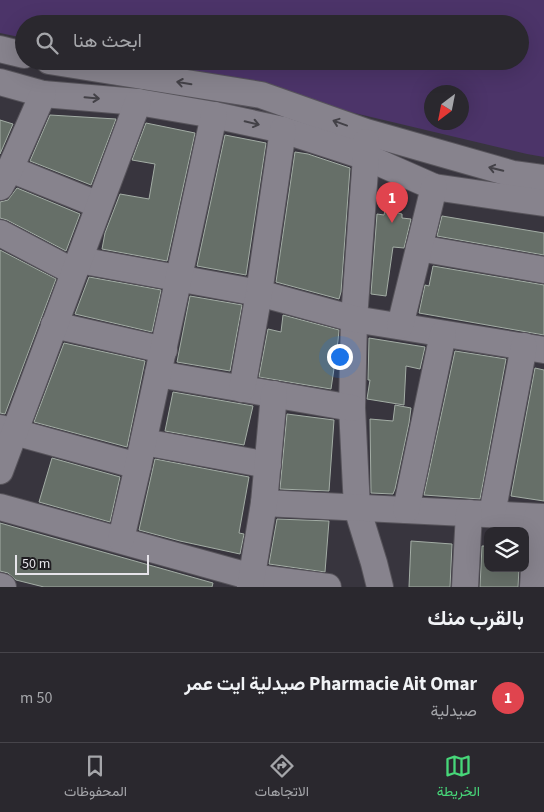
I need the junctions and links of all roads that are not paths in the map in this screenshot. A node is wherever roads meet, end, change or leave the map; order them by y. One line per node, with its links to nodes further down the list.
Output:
1 (0, 49): 2 (street)
2 (15, 53)
3 (105, 70): 9 (street, one-way to 3)
4 (0, 82): 5 (street)
5 (43, 94): 6 (street, one-way to 6); 10 (street)
6 (138, 102): 7 (street); 14 (street)
7 (214, 115): 8 (street, one-way to 8); 19 (street)
8 (283, 130): 9 (street); 20 (street)
9 (366, 145): 11 (street, one-way to 9); 12 (street); 21 (street)
10 (5, 178): 14 (street)
11 (544, 178)
12 (434, 187): 13 (street); 16 (street)
13 (544, 203)
14 (99, 205): 17 (street)
15 (0, 233): 17 (street)
16 (419, 248): 18 (street); 23 (street)
17 (76, 266): 19 (street); 22 (street)
18 (544, 270)
19 (179, 278): 20 (street); 26 (street)
20 (259, 293): 21 (street); 27 (street)
21 (354, 319): 23 (street); 29 (street)
22 (54, 325): 26 (street); 30 (street)
23 (400, 326): 24 (street)
24 (444, 334): 25 (street); 37 (street)
25 (534, 348): 38 (street)
26 (161, 362): 27 (street); 31 (street)
27 (242, 389): 28 (street)
28 (274, 394): 29 (street); 32 (street)
29 (352, 408): 36 (street)
30 (7, 430): 31 (street); 33 (street)
31 (141, 454): 32 (street); 40 (street)
32 (268, 465): 34 (street)
33 (0, 471)
34 (264, 503): 36 (street); 42 (street)
35 (0, 507): 40 (street)
36 (357, 508): 37 (street); 44 (street)
37 (406, 510): 38 (street)
38 (480, 514): 39 (street); 45 (street)
39 (540, 517): 41 (street)
40 (121, 540): 42 (street)
41 (537, 572)
42 (251, 582): 43 (street)
43 (328, 587)
44 (380, 587)
45 (465, 587)

